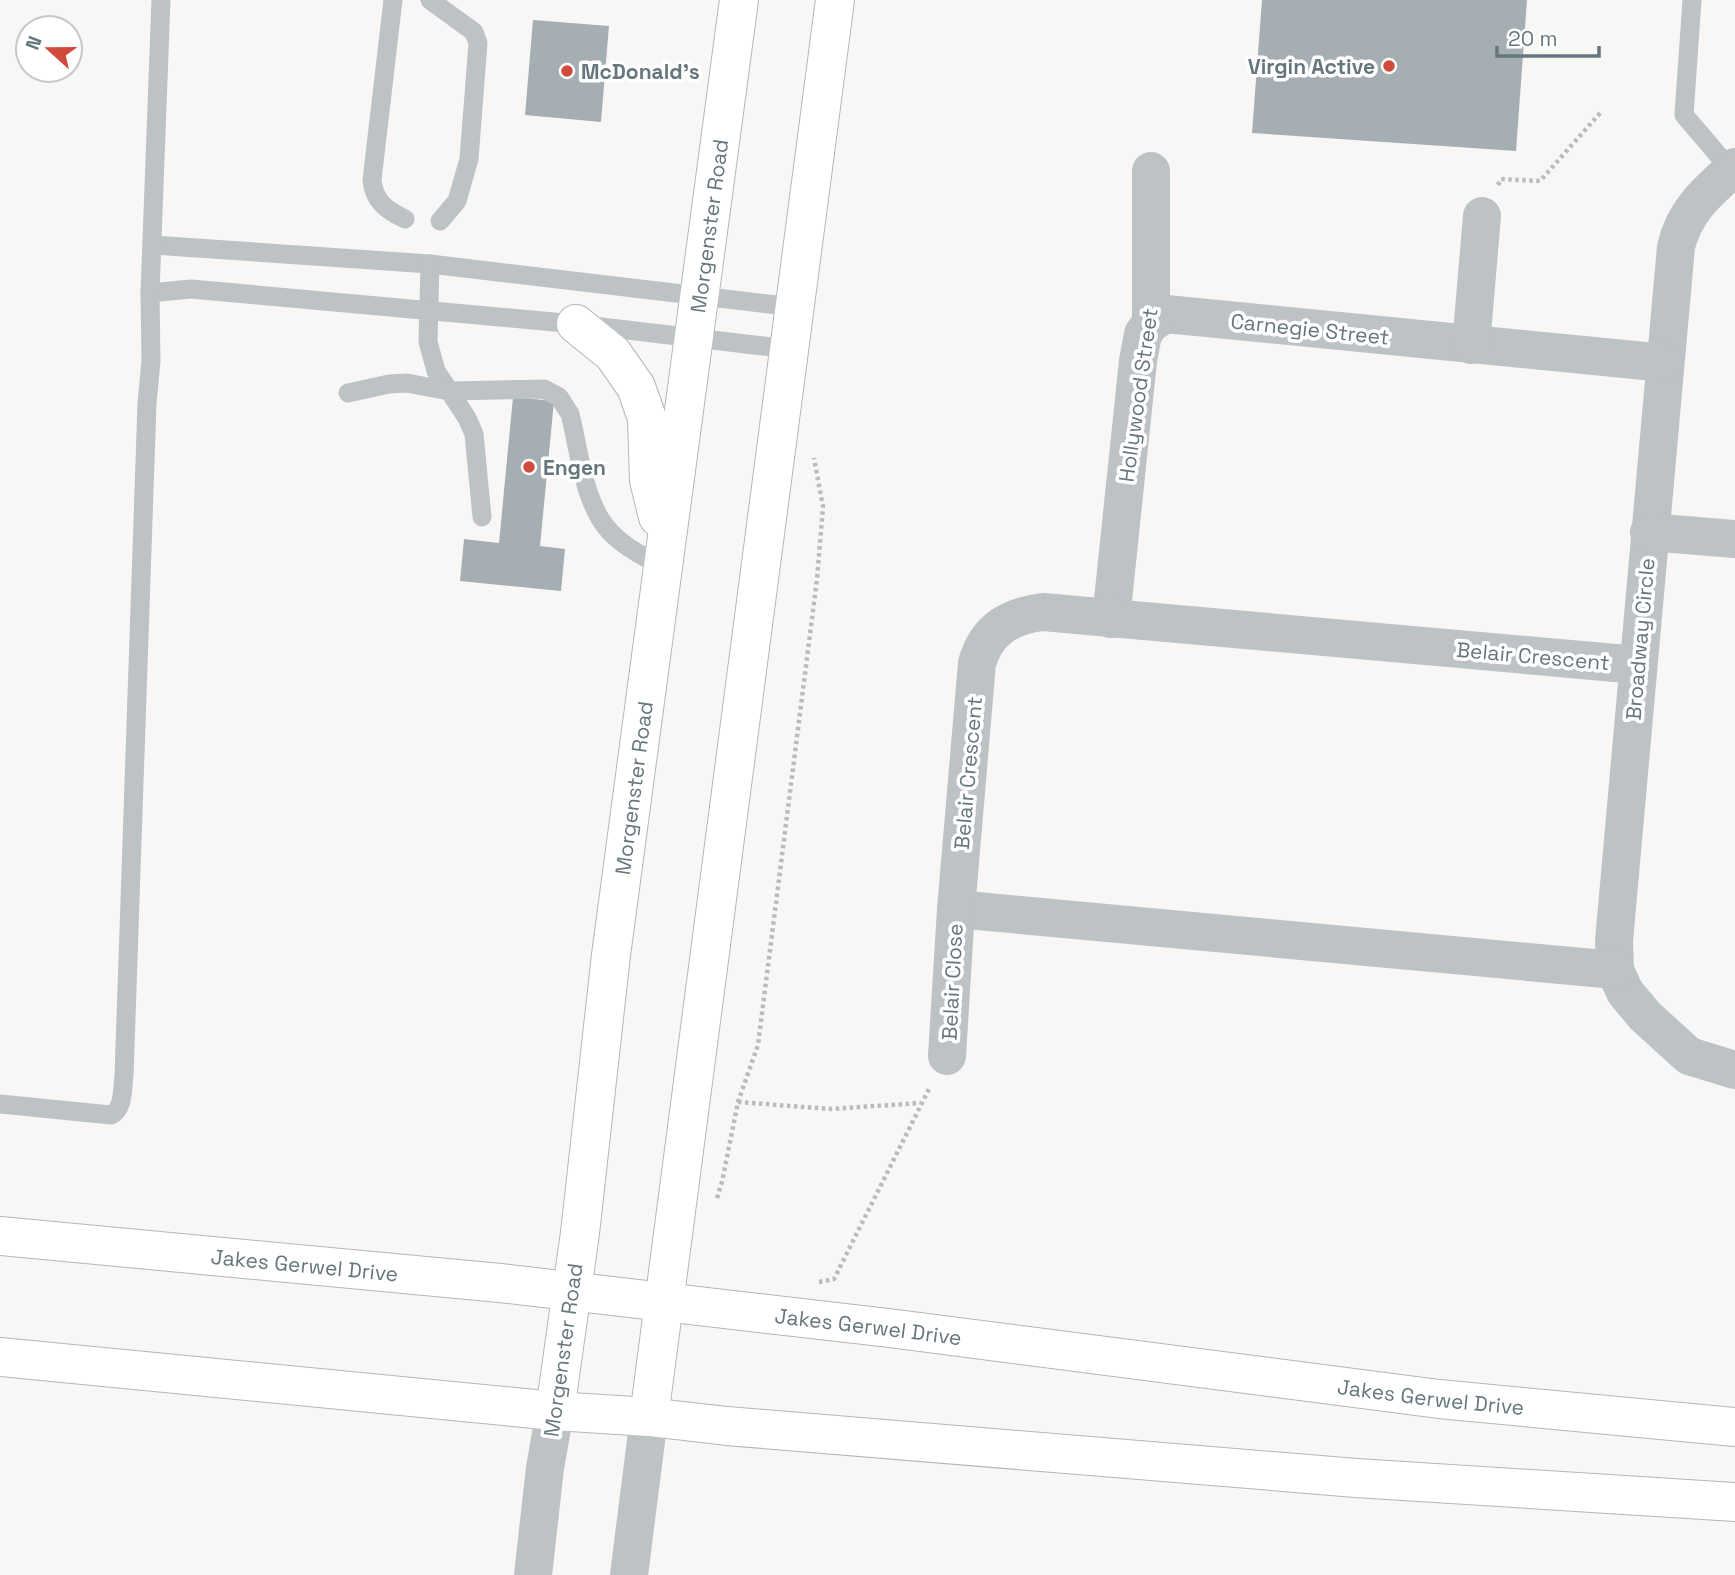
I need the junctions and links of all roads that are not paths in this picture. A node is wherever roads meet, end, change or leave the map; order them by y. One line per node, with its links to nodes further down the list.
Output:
1 (161, 0): 12 (lane)
2 (393, 0): 10 (lane)
3 (430, 0): 11 (lane)
4 (739, 0): 15 (main road, Morgenster Road)
5 (835, 0): 16 (main road)
6 (1692, 0): 7 (lane)
7 (1733, 169): 23 (street, Broadway Circle)
8 (1151, 171): 18 (street, Hollywood Street)
9 (1482, 216): 21 (street)
10 (405, 219)
11 (440, 221)
12 (153, 245): 13 (lane); 14 (lane)
13 (430, 264): 15 (lane); 17 (lane)
14 (150, 293): 17 (lane); 36 (lane)
15 (698, 294): 16 (lane); 20 (main road, Morgenster Road)
16 (794, 307): 22 (main road)
17 (428, 311): 19 (lane); 24 (lane)
18 (1151, 323): 21 (street, Carnegie Street); 30 (street, Hollywood Street)
19 (576, 324): 20 (lane); 29 (main road)
20 (692, 337): 22 (lane); 29 (main road, Morgenster Road)
21 (1471, 345): 23 (street, Carnegie Street)
22 (789, 349): 39 (main road)
23 (1665, 363): 27 (street, Broadway Circle)
24 (449, 391): 25 (lane); 26 (lane); 29 (lane)
25 (348, 393)
26 (482, 517)
27 (1649, 532): 28 (street); 31 (street, Broadway Circle)
28 (1735, 539)
29 (664, 557): 38 (main road, Morgenster Road)
30 (1111, 619): 31 (street, Belair Crescent); 32 (street, Belair Crescent)
31 (1637, 665): 33 (street, Broadway Circle)
32 (956, 909): 33 (street); 34 (street, Belair Close)
33 (1615, 970): 35 (street, Broadway Circle)
34 (947, 1056)
35 (1735, 1070)
36 (0, 1104)
37 (0, 1236): 38 (main road, Jakes Gerwel Drive)
38 (572, 1293): 39 (main road, Jakes Gerwel Drive); 41 (main road, Morgenster Road)
39 (663, 1303): 42 (main road); 43 (main road, Jakes Gerwel Drive)
40 (0, 1357): 41 (main road)
41 (555, 1411): 42 (main road); 45 (street, Morgenster Road)
42 (649, 1417): 44 (main road); 46 (street)
43 (1735, 1427)
44 (1735, 1502)
45 (533, 1575)
46 (629, 1575)

